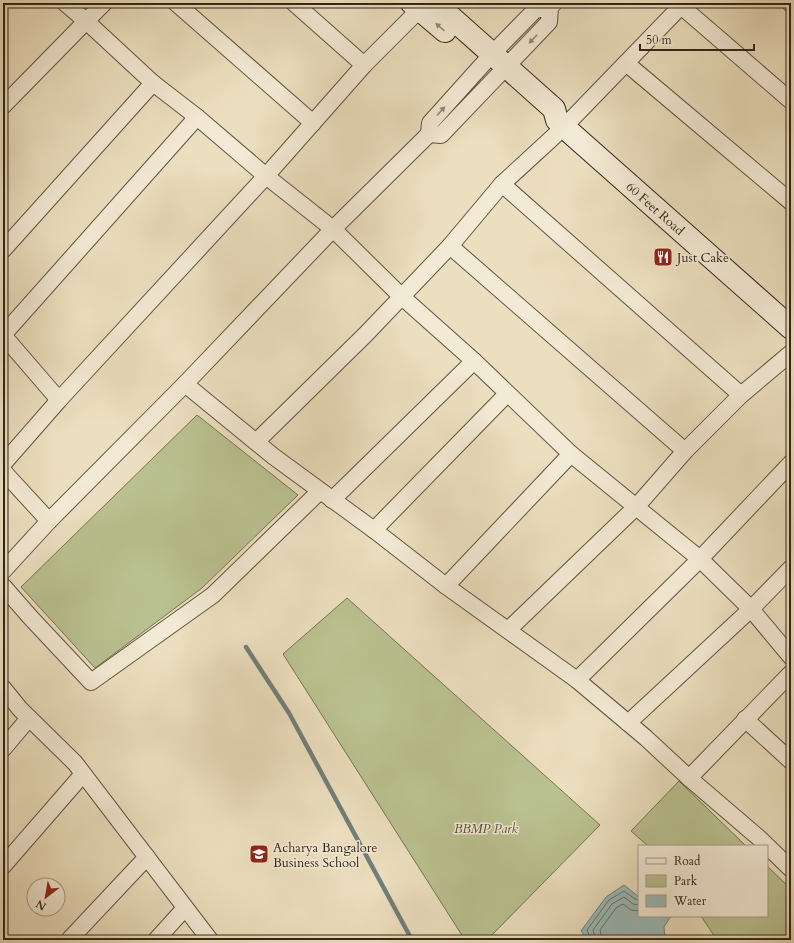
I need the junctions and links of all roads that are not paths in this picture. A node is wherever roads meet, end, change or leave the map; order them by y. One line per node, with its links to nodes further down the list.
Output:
1 (65, 3): 8 (street)
2 (104, 3): 8 (street)
3 (176, 3): 16 (street)
4 (294, 3): 10 (street)
5 (423, 5): 10 (street); 11 (street, 60 Feet Road)
6 (552, 5): 11 (street)
7 (683, 5): 9 (street); 13 (street)
8 (86, 21): 12 (street); 14 (street)
9 (626, 63): 17 (street); 20 (street)
10 (364, 65): 16 (street)
11 (495, 66): 17 (street, 60 Feet Road); 21 (street)
12 (153, 83): 15 (street); 23 (street)
13 (791, 101)
14 (3, 106)
15 (198, 117): 18 (street); 26 (street)
16 (313, 123): 18 (street)
17 (560, 124): 19 (street); 25 (street, 60 Feet Road)
18 (266, 176): 21 (street); 32 (street)
19 (502, 184): 22 (street); 31 (street)
20 (791, 202)
21 (333, 229): 24 (street); 29 (street)
22 (450, 246): 24 (street); 34 (street)
23 (3, 250)
24 (401, 296): 28 (street); 33 (street)
25 (791, 328)
26 (3, 335): 32 (street)
27 (791, 353): 31 (street)
28 (474, 361): 30 (street); 39 (street)
29 (185, 384): 33 (street); 41 (street)
30 (507, 394): 35 (street); 42 (street)
31 (741, 395): 34 (street)
32 (59, 400): 37 (street)
33 (256, 442): 39 (street)
34 (685, 451): 40 (street)
35 (572, 454): 40 (street); 47 (street)
36 (791, 463): 43 (street)
37 (3, 464)
38 (3, 471): 41 (street)
39 (326, 496): 42 (street); 46 (street)
40 (636, 506): 43 (street); 49 (street)
41 (49, 521): 45 (street)
42 (374, 530): 47 (street)
43 (700, 560): 48 (street); 52 (street)
44 (791, 568): 48 (street)
45 (3, 571)
46 (3, 586)
47 (446, 586): 49 (street)
48 (751, 609): 50 (street); 56 (street)
49 (508, 630): 52 (street)
50 (791, 657)
51 (791, 673): 55 (street)
52 (577, 680): 56 (street)
53 (3, 688): 54 (street)
54 (29, 718): 57 (street); 59 (street)
55 (745, 719): 58 (street); 60 (street)
56 (628, 723): 60 (street)
57 (3, 750)
58 (791, 761)
59 (84, 774): 63 (street); 64 (street)
60 (688, 778): 61 (street)
61 (766, 845)
62 (768, 847): 65 (street)
63 (147, 857): 66 (street); 67 (street)
64 (3, 866)
65 (791, 870)
66 (186, 908): 68 (street); 69 (street)
67 (69, 940)
68 (156, 940)
69 (210, 940)

